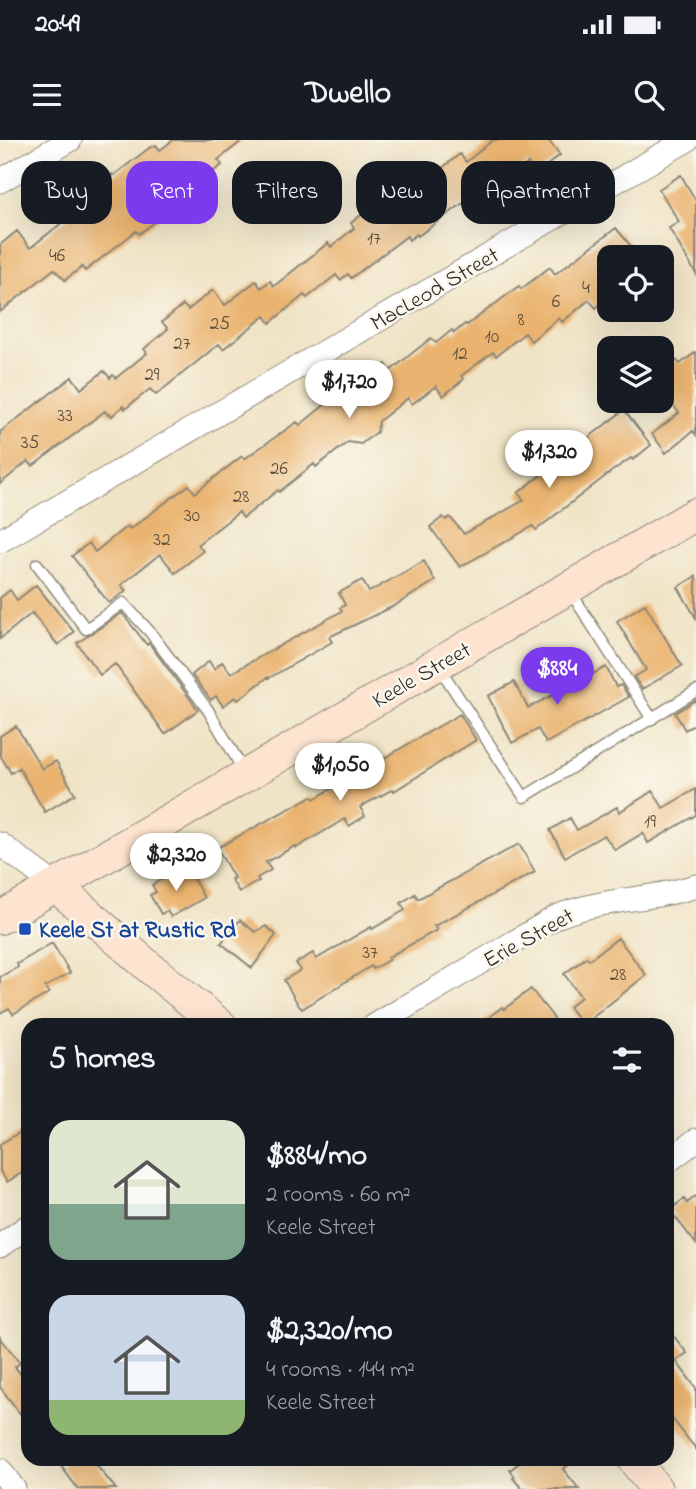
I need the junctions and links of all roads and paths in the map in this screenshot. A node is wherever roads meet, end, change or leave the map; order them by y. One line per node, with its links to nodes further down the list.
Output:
1 (70, 140): 3 (street)
2 (687, 140): 5 (street, MacLeod Street)
3 (0, 181)
4 (689, 522): 7 (main road, Keele Street)
5 (0, 541)
6 (37, 564): 11 (lane)
7 (568, 589): 8 (main road, Keele Street); 10 (lane)
8 (438, 664): 10 (lane); 11 (main road, Keele Street)
9 (696, 691): 10 (lane)
10 (652, 719)
11 (247, 775): 13 (main road, Keele Street)
12 (0, 844): 13 (street)
13 (56, 886): 15 (main road, Keele Street); 16 (main road)
14 (696, 886): 17 (street, Erie Street)
15 (0, 918)
16 (211, 1018)
17 (387, 1018)
18 (696, 1140): 19 (street)
19 (674, 1157)
20 (21, 1231): 21 (street)
21 (0, 1245)
22 (639, 1466): 25 (main road)
23 (0, 1471): 24 (street)
24 (14, 1489)
25 (656, 1489)

